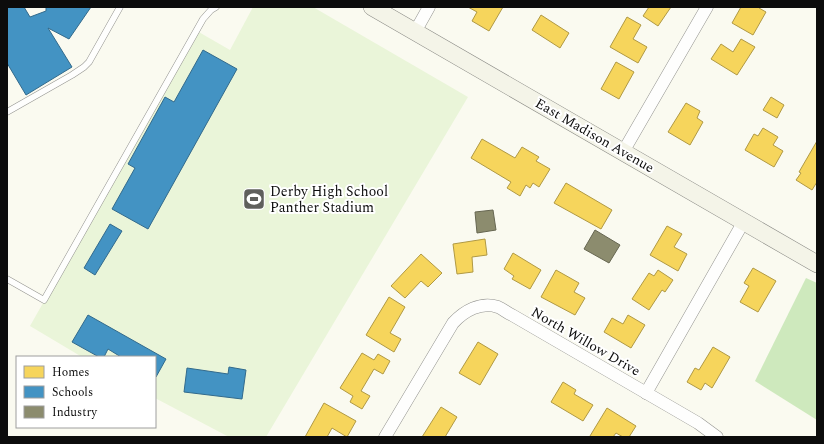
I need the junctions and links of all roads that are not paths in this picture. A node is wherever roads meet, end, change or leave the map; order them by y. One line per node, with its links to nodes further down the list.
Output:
1 (120, 7): 7 (lane)
2 (216, 7): 11 (lane)
3 (372, 7): 6 (main road, East Madison Avenue)
4 (429, 7): 6 (street)
5 (707, 7): 8 (street)
6 (415, 32): 8 (main road, East Madison Avenue)
7 (7, 112)
8 (624, 152): 9 (main road, East Madison Avenue)
9 (744, 221): 10 (main road, East Madison Avenue); 12 (street, North Willow Drive)
10 (817, 264)
11 (7, 278)
12 (646, 393): 13 (street, North Willow Drive); 14 (street)
13 (385, 437)
14 (717, 437)

